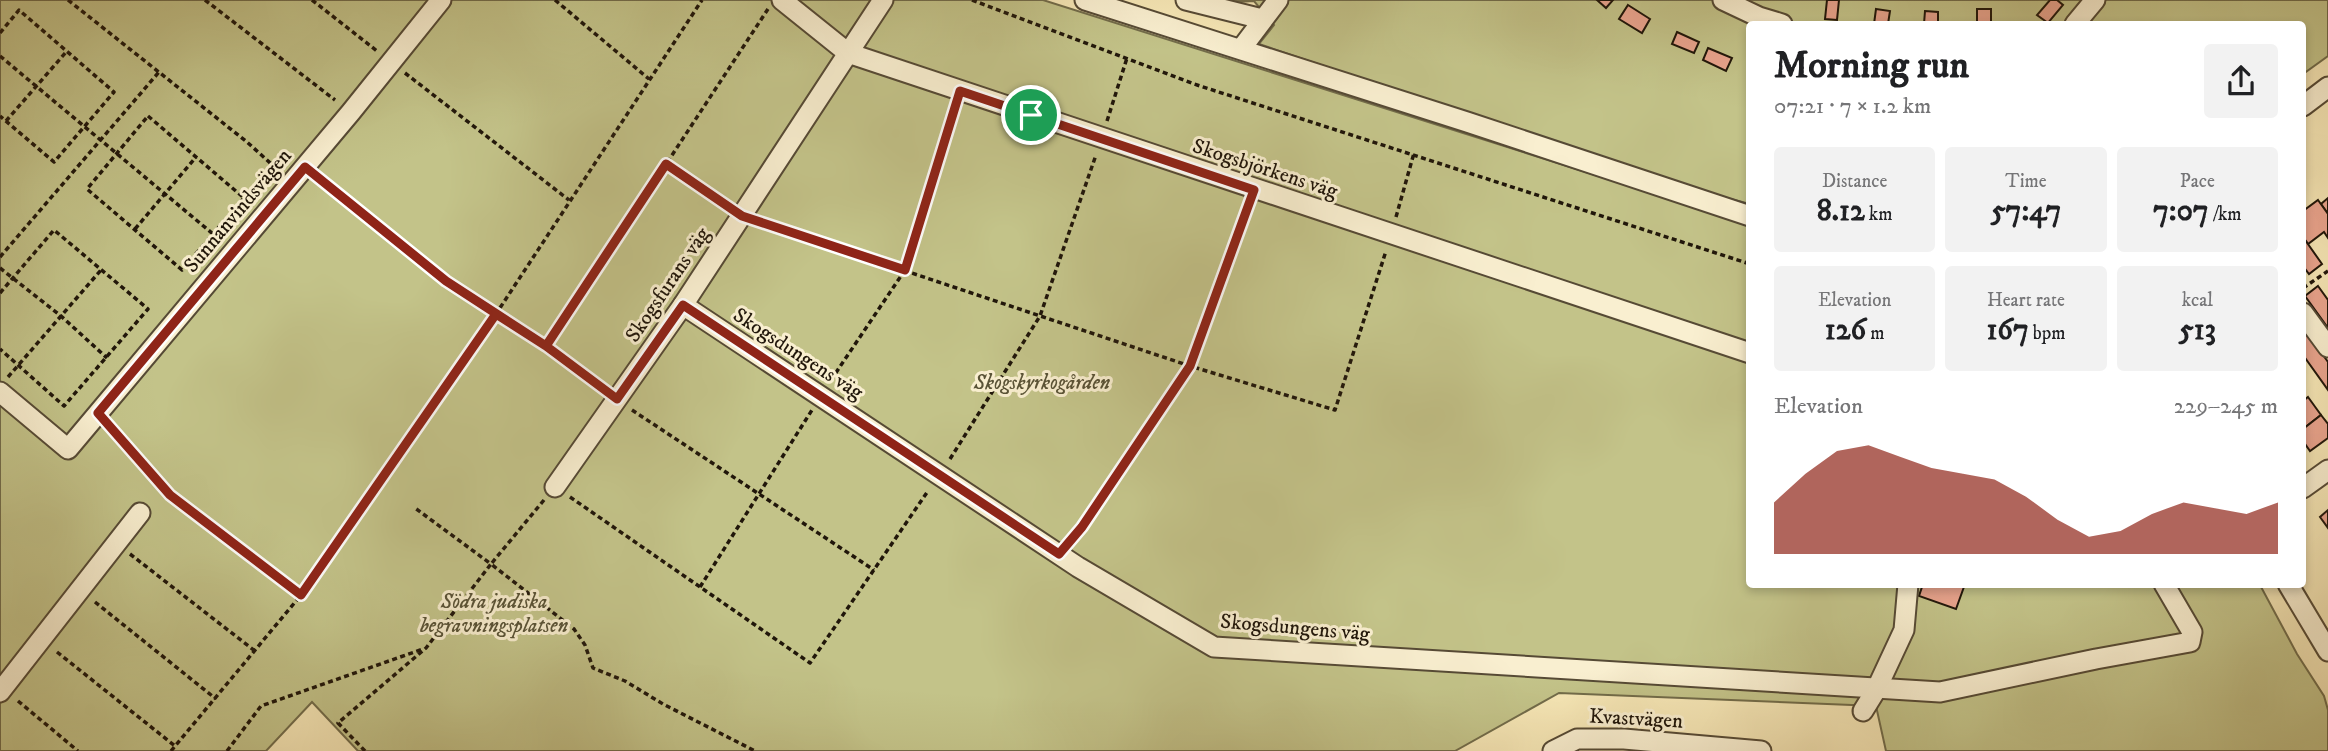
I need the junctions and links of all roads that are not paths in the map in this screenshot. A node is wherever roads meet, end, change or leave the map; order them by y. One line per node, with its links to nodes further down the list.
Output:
1 (441, 0): 21 (street, Sunnanvindsvägen)
2 (782, 0): 13 (street, Skogsbjörkens väg)
3 (883, 0): 13 (street, Skogsfurans väg)
4 (1085, 0): 12 (street)
5 (1186, 0): 9 (street)
6 (1278, 0): 9 (street)
7 (1723, 0): 10 (street)
8 (2088, 3): 11 (street)
9 (1262, 19): 12 (street)
10 (1772, 21)
11 (2077, 21)
12 (1241, 48): 16 (street)
13 (848, 53): 17 (street, Skogsfurans väg); 20 (street, Skogsbjörkens väg)
14 (2328, 87): 15 (street)
15 (2306, 104)
16 (1746, 215)
17 (683, 305): 24 (street, Skogsfurans väg); 31 (street, Skogsdungens väg)
18 (2306, 317): 19 (street)
19 (2328, 347)
20 (1746, 352)
21 (3, 386)
22 (2328, 470): 23 (street)
23 (2306, 486)
24 (555, 487)
25 (140, 513): 30 (street)
26 (1908, 588): 31 (street)
27 (2166, 588): 31 (street, Skogsdungens väg)
28 (2290, 588): 29 (street)
29 (2328, 651)
30 (1, 690)
31 (1876, 690): 32 (street)
32 (1863, 711)
33 (1553, 751): 34 (street, Kvastvägen)
34 (1761, 751)

